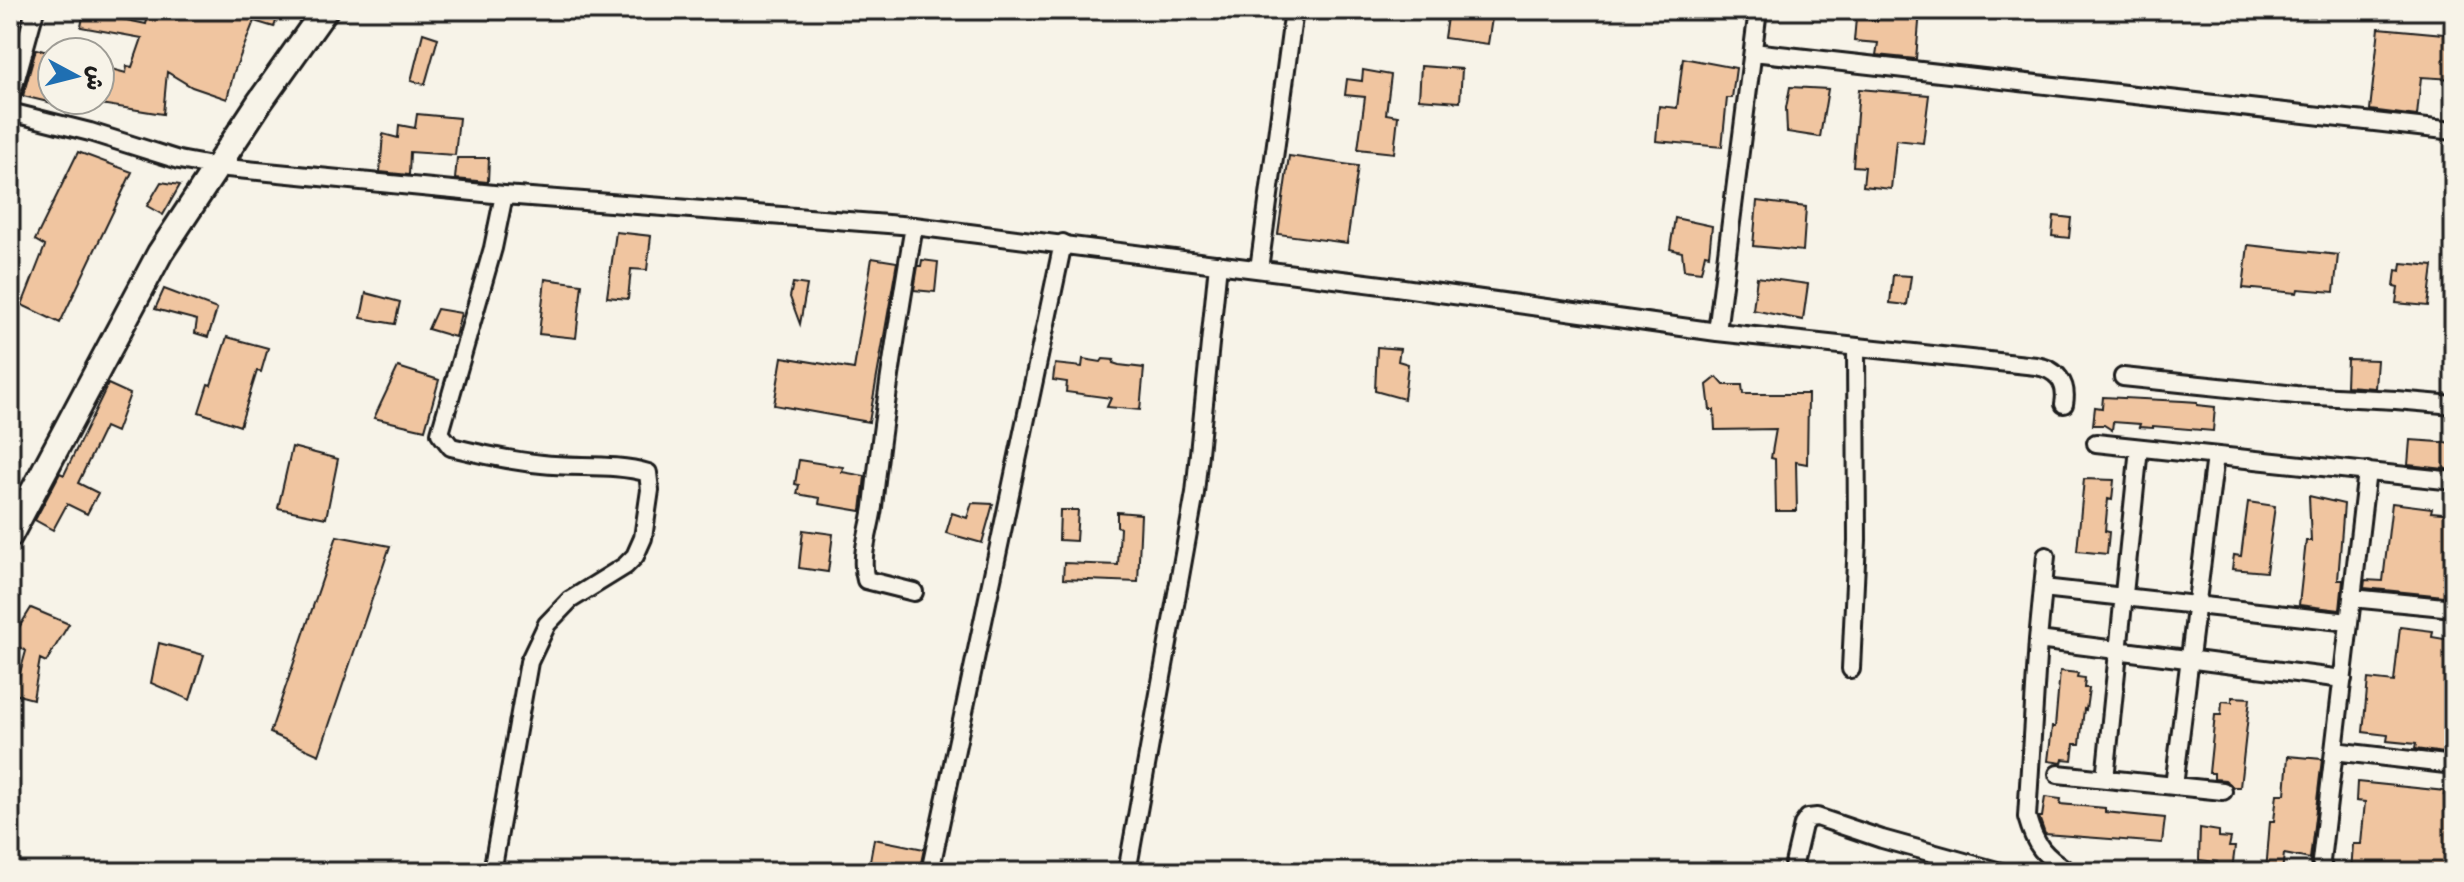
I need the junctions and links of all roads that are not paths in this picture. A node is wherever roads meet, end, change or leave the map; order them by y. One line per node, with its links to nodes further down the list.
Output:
1 (35, 10): 6 (street)
2 (325, 10): 9 (main road)
3 (1294, 10): 14 (street)
4 (1758, 10): 5 (street)
5 (1753, 52): 8 (street); 15 (street)
6 (10, 100)
7 (10, 112): 9 (street)
8 (2454, 131)
9 (217, 167): 10 (street); 25 (main road)
10 (504, 195): 11 (street); 45 (street)
11 (914, 226): 12 (street); 28 (street)
12 (1063, 243): 13 (street); 46 (street)
13 (1218, 264): 14 (street); 47 (street)
14 (1259, 269): 15 (street)
15 (1717, 332): 16 (street)
16 (1856, 347): 18 (street); 37 (street)
17 (2123, 377): 19 (street)
18 (2064, 404)
19 (2454, 405)
20 (2096, 443): 21 (street)
21 (2139, 448): 22 (street); 29 (street)
22 (2215, 456): 23 (street); 31 (street)
23 (2367, 471): 24 (street); 30 (street)
24 (2454, 481)
25 (10, 535)
26 (2046, 556): 27 (street)
27 (2043, 588): 29 (street); 34 (street)
28 (914, 592)
29 (2124, 597): 31 (street); 35 (street)
30 (2352, 598): 32 (street); 33 (street)
31 (2196, 605): 33 (street); 36 (street)
32 (2454, 608)
33 (2349, 622): 38 (street)
34 (2038, 640): 35 (street); 50 (street)
35 (2118, 651): 36 (street); 42 (street)
36 (2190, 660): 38 (street); 43 (street)
37 (1851, 669)
38 (2343, 679): 39 (street)
39 (2334, 751): 40 (street); 51 (street)
40 (2454, 765)
41 (2058, 774): 42 (street)
42 (2105, 779): 43 (street)
43 (2174, 786): 44 (street)
44 (2223, 791)
45 (492, 872)
46 (930, 872)
47 (1127, 872)
48 (1792, 872): 49 (street)
49 (2001, 872)
50 (2069, 872)
51 (2324, 872)

